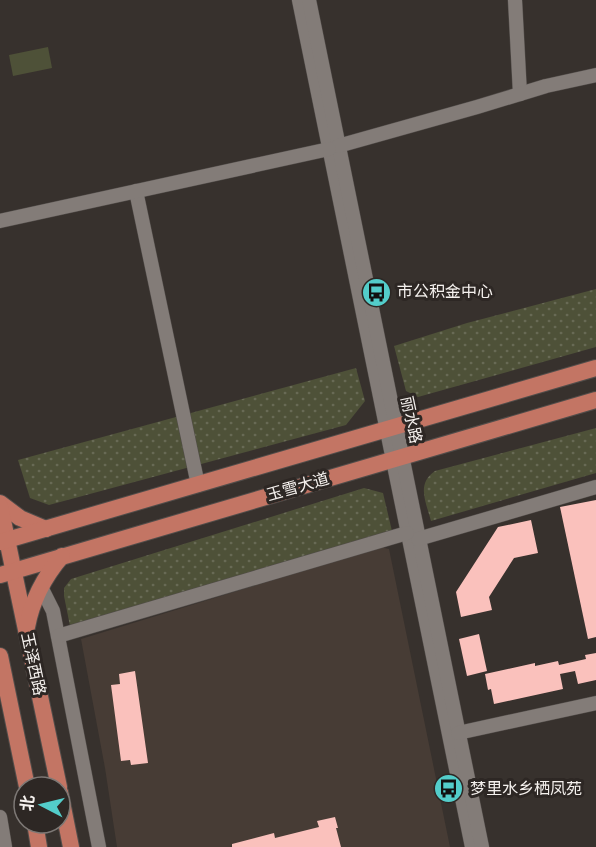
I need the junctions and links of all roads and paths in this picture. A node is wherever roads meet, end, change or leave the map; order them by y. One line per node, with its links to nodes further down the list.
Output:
1 (299, 0): 6 (street, 丽水路)
2 (309, 0): 6 (street, 丽水路)
3 (515, 0): 5 (street)
4 (596, 75): 5 (street)
5 (520, 94): 6 (street)
6 (334, 148): 7 (street); 11 (street, 丽水路)
7 (136, 191): 8 (street); 13 (street)
8 (0, 221)
9 (596, 368): 11 (main road, 玉雪大道)
10 (596, 400): 12 (main road, 玉雪大道)
11 (391, 428): 12 (street, 丽水路); 13 (main road, 玉雪大道)
12 (397, 458): 17 (street, 丽水路); 19 (main road, 玉雪大道)
13 (198, 485): 16 (main road, 玉雪大道)
14 (596, 487): 17 (street)
15 (0, 504): 16 (main road); 18 (main road, 玉泽西路)
16 (46, 529): 18 (main road, 玉雪大道)
17 (413, 536): 23 (street); 26 (street, 丽水路); 32 (street, 丽水路)
18 (4, 541): 20 (main road, 玉泽西路)
19 (62, 556): 20 (main road, 玉雪大道); 21 (main road)
20 (7, 573): 22 (main road, 玉泽西路)
21 (41, 586): 22 (main road); 23 (street)
22 (26, 631): 28 (main road, 玉泽西路)
23 (58, 636): 31 (street)
24 (0, 656): 27 (main road, 玉泽西路)
25 (596, 703): 26 (street)
26 (458, 732): 33 (street, 丽水路)
27 (25, 775)
28 (56, 775)
29 (0, 817): 30 (street)
30 (5, 847)
31 (99, 847)
32 (472, 847)
33 (482, 847)

